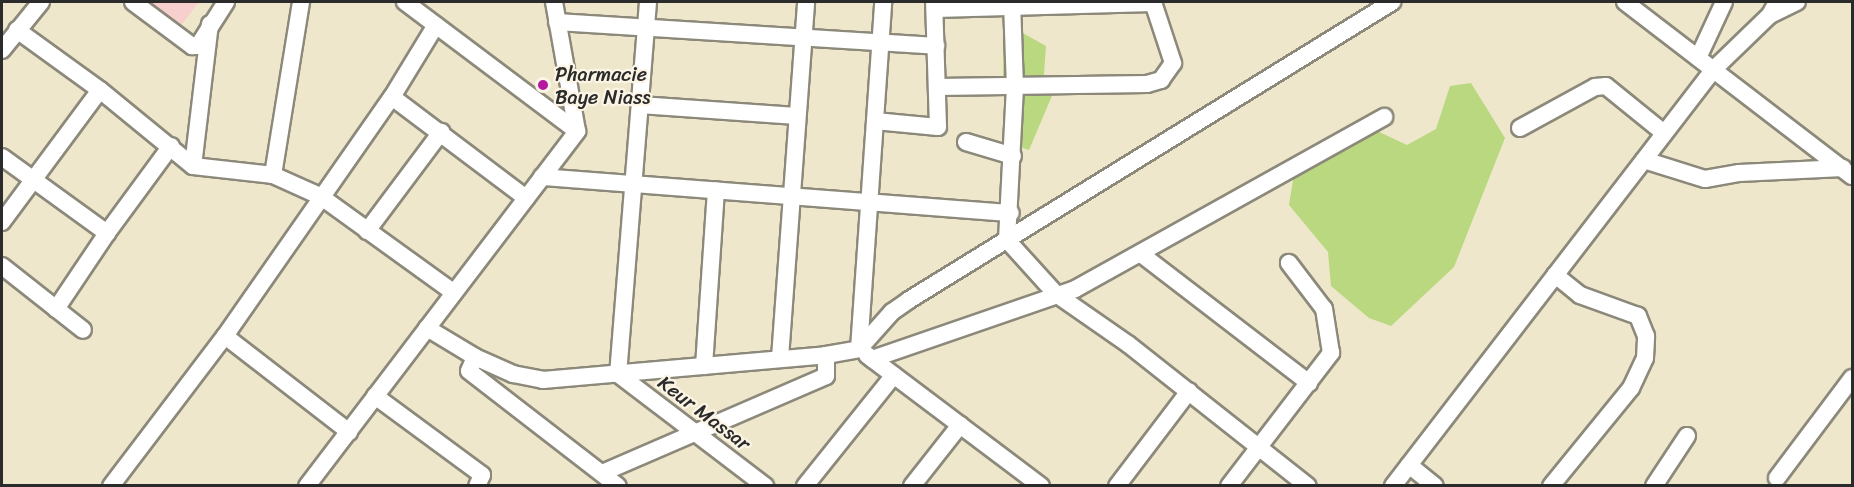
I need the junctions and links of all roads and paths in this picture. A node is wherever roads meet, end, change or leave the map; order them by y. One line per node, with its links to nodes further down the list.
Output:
1 (41, 2): 21 (street)
2 (134, 2): 18 (street)
3 (226, 2): 18 (street)
4 (301, 2): 47 (street)
5 (405, 2): 19 (street)
6 (648, 2): 20 (street)
7 (806, 2): 22 (street)
8 (883, 2): 23 (street)
9 (1153, 2): 14 (street); 29 (street)
10 (1392, 2): 60 (street)
11 (1625, 2): 26 (street)
12 (1724, 2): 26 (street)
13 (1797, 2): 16 (street)
14 (1012, 4): 15 (street); 29 (street)
15 (935, 5): 24 (street)
16 (1774, 8): 27 (street)
17 (552, 9): 20 (street); 37 (street)
18 (210, 24): 45 (street)
19 (436, 25): 31 (street); 37 (street)
20 (646, 26): 22 (street); 32 (street)
21 (17, 30): 25 (street); 30 (street)
22 (803, 36): 23 (street); 33 (street)
23 (880, 42): 24 (street); 35 (street)
24 (936, 46): 28 (street)
25 (2, 47)
26 (1698, 58): 27 (street)
27 (1714, 69): 39 (street); 46 (street)
28 (937, 87): 29 (street); 35 (street)
29 (1015, 87): 42 (street)
30 (100, 90): 41 (street); 49 (street)
31 (392, 98): 38 (street); 52 (street)
32 (640, 105): 33 (street); 50 (street)
33 (797, 116): 53 (street)
34 (1384, 117): 61 (street)
35 (875, 121): 55 (street)
36 (1520, 128): 39 (street)
37 (577, 131): 48 (street)
38 (441, 132): 54 (street); 58 (street)
39 (1664, 133): 44 (street)
40 (966, 142): 42 (street)
41 (171, 146): 45 (street); 59 (street)
42 (1013, 156): 56 (street)
43 (2, 157): 49 (street)
44 (1644, 160): 46 (street); 64 (street)
45 (193, 166): 47 (street)
46 (1848, 172)
47 (273, 175): 52 (street)
48 (542, 177): 50 (street); 54 (street)
49 (34, 179): 57 (street); 59 (street)
50 (633, 184): 51 (street); 76 (street)
51 (716, 190): 53 (street); 75 (street)
52 (320, 196): 58 (street); 70 (street)
53 (792, 196): 55 (street); 74 (street)
54 (526, 198): 65 (street)
55 (869, 202): 56 (street); 71 (street)
56 (1011, 213): 60 (street)
57 (2, 222)
58 (367, 231): 65 (street)
59 (107, 233): 67 (street)
60 (1007, 240): 66 (street); 71 (street)
61 (1141, 254): 66 (street); 79 (street)
62 (1289, 263): 79 (street)
63 (2, 266): 67 (street)
64 (1555, 275): 87 (street); 90 (street)
65 (453, 292): 68 (street)
66 (1056, 294): 71 (street); 80 (street)
67 (56, 309): 69 (street)
68 (427, 328): 73 (street); 81 (street)
69 (83, 330)
70 (225, 336): 83 (street); 91 (street)
71 (866, 354): 72 (street); 77 (street)
72 (826, 355): 74 (street); 84 (street)
73 (475, 357): 76 (street); 88 (street)
74 (780, 358): 75 (street)
75 (704, 366): 76 (street)
76 (618, 374): 84 (street, Keur Massar)
77 (894, 375): 82 (street); 96 (street)
78 (1852, 378): 89 (street)
79 (1309, 383): 86 (street)
80 (1189, 391): 86 (street); 99 (street)
81 (375, 396): 83 (street); 93 (street)
82 (960, 425): 97 (street); 98 (street)
83 (349, 432): 92 (street)
84 (695, 432): 88 (street); 95 (street, Keur Massar)
85 (1687, 436): 104 (street)
86 (1259, 449): 100 (street); 101 (street)
87 (1409, 465): 102 (street); 103 (street)
88 (602, 473): 94 (street)
89 (1777, 478)
90 (1556, 484)
91 (111, 486)
92 (307, 486)
93 (477, 486)
94 (618, 486)
95 (765, 486)
96 (805, 486)
97 (912, 486)
98 (1041, 486)
99 (1117, 486)
100 (1229, 486)
101 (1308, 486)
102 (1393, 486)
103 (1435, 486)
104 (1654, 486)

